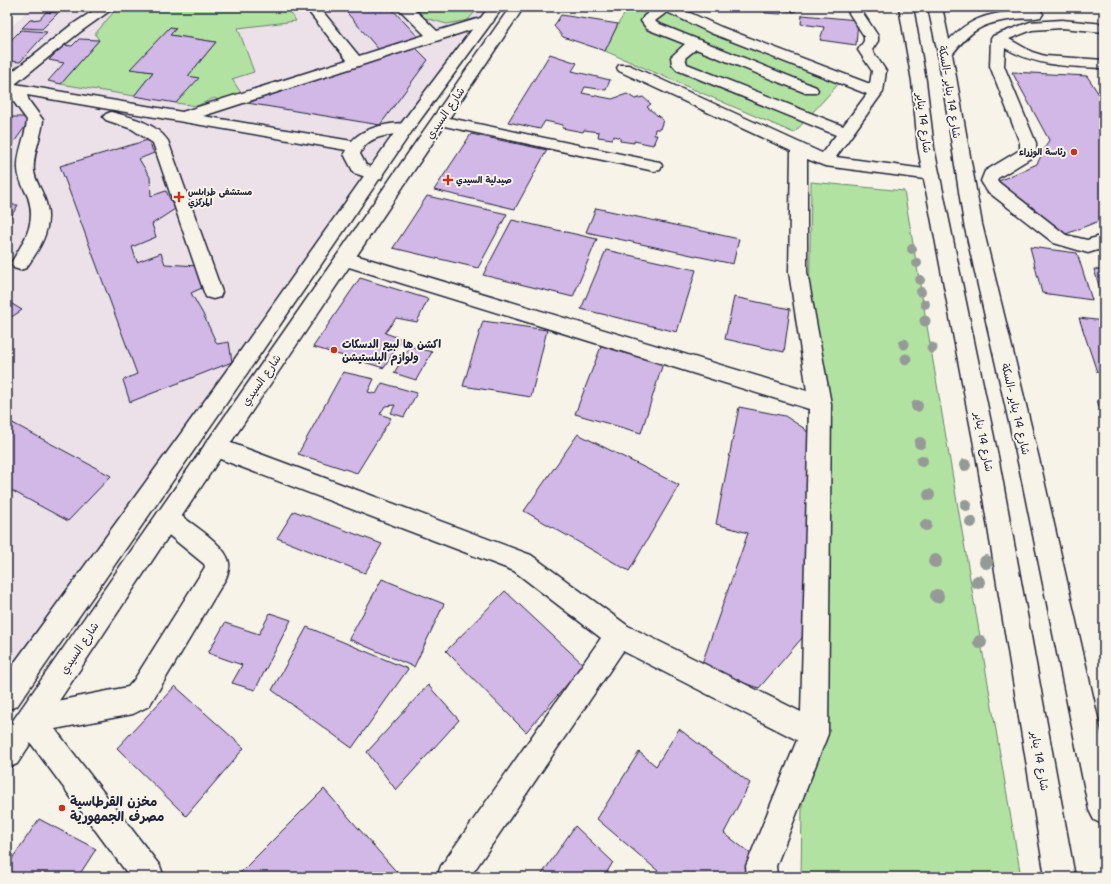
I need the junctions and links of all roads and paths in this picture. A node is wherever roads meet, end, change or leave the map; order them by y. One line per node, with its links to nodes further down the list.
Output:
1 (108, 7): 20 (main road)
2 (312, 7): 17 (main road)
3 (404, 7): 13 (main road)
4 (517, 7): 24 (main road, شارع السيدي)
5 (667, 7): 15 (main road); 22 (main road)
6 (852, 7): 22 (main road)
7 (906, 7): 32 (main road, شارع 14 يناير)
8 (935, 7): 16 (main road, شارع 14 يناير -السكة)
9 (1055, 10): 11 (main road); 16 (main road)
10 (492, 13): 13 (main road); 25 (main road, شارع السيدي)
11 (1104, 15)
12 (1104, 28): 14 (main road)
13 (434, 36): 17 (main road)
14 (998, 39): 18 (main road); 33 (main road)
15 (695, 43): 21 (main road); 26 (main road)
16 (945, 54): 45 (main road, شارع 14 يناير -السكة)
17 (356, 62): 23 (main road)
18 (1104, 64)
19 (624, 68): 28 (main road)
20 (13, 90): 23 (main road); 35 (main road); 36 (main road)
21 (811, 90)
22 (876, 92): 26 (main road)
23 (183, 117): 27 (main road)
24 (440, 121): 30 (main road); 34 (main road, شارع السيدي)
25 (406, 128): 27 (main road); 31 (main road, شارع السيدي)
26 (846, 133): 29 (main road)
27 (354, 146): 31 (main road)
28 (799, 149): 29 (main road); 37 (main road)
29 (825, 161): 32 (main road)
30 (654, 166)
31 (375, 175): 41 (main road, شارع السيدي)
32 (932, 175): 49 (main road, شارع 14 يناير)
33 (1104, 241)
34 (345, 259): 37 (main road); 38 (main road, شارع السيدي)
35 (20, 262)
36 (213, 292)
37 (820, 404): 43 (main road)
38 (215, 447): 39 (main road, شارع السيدي); 40 (main road)
39 (167, 519): 42 (main road, شارع السيدي); 42 (main road)
40 (619, 635): 43 (main road); 47 (main road)
41 (7, 696)
42 (32, 720): 44 (main road, شارع السيدي); 46 (main road)
43 (814, 734): 48 (main road)
44 (7, 754)
45 (1104, 810)
46 (150, 877)
47 (452, 877)
48 (762, 877)
49 (1060, 877)

